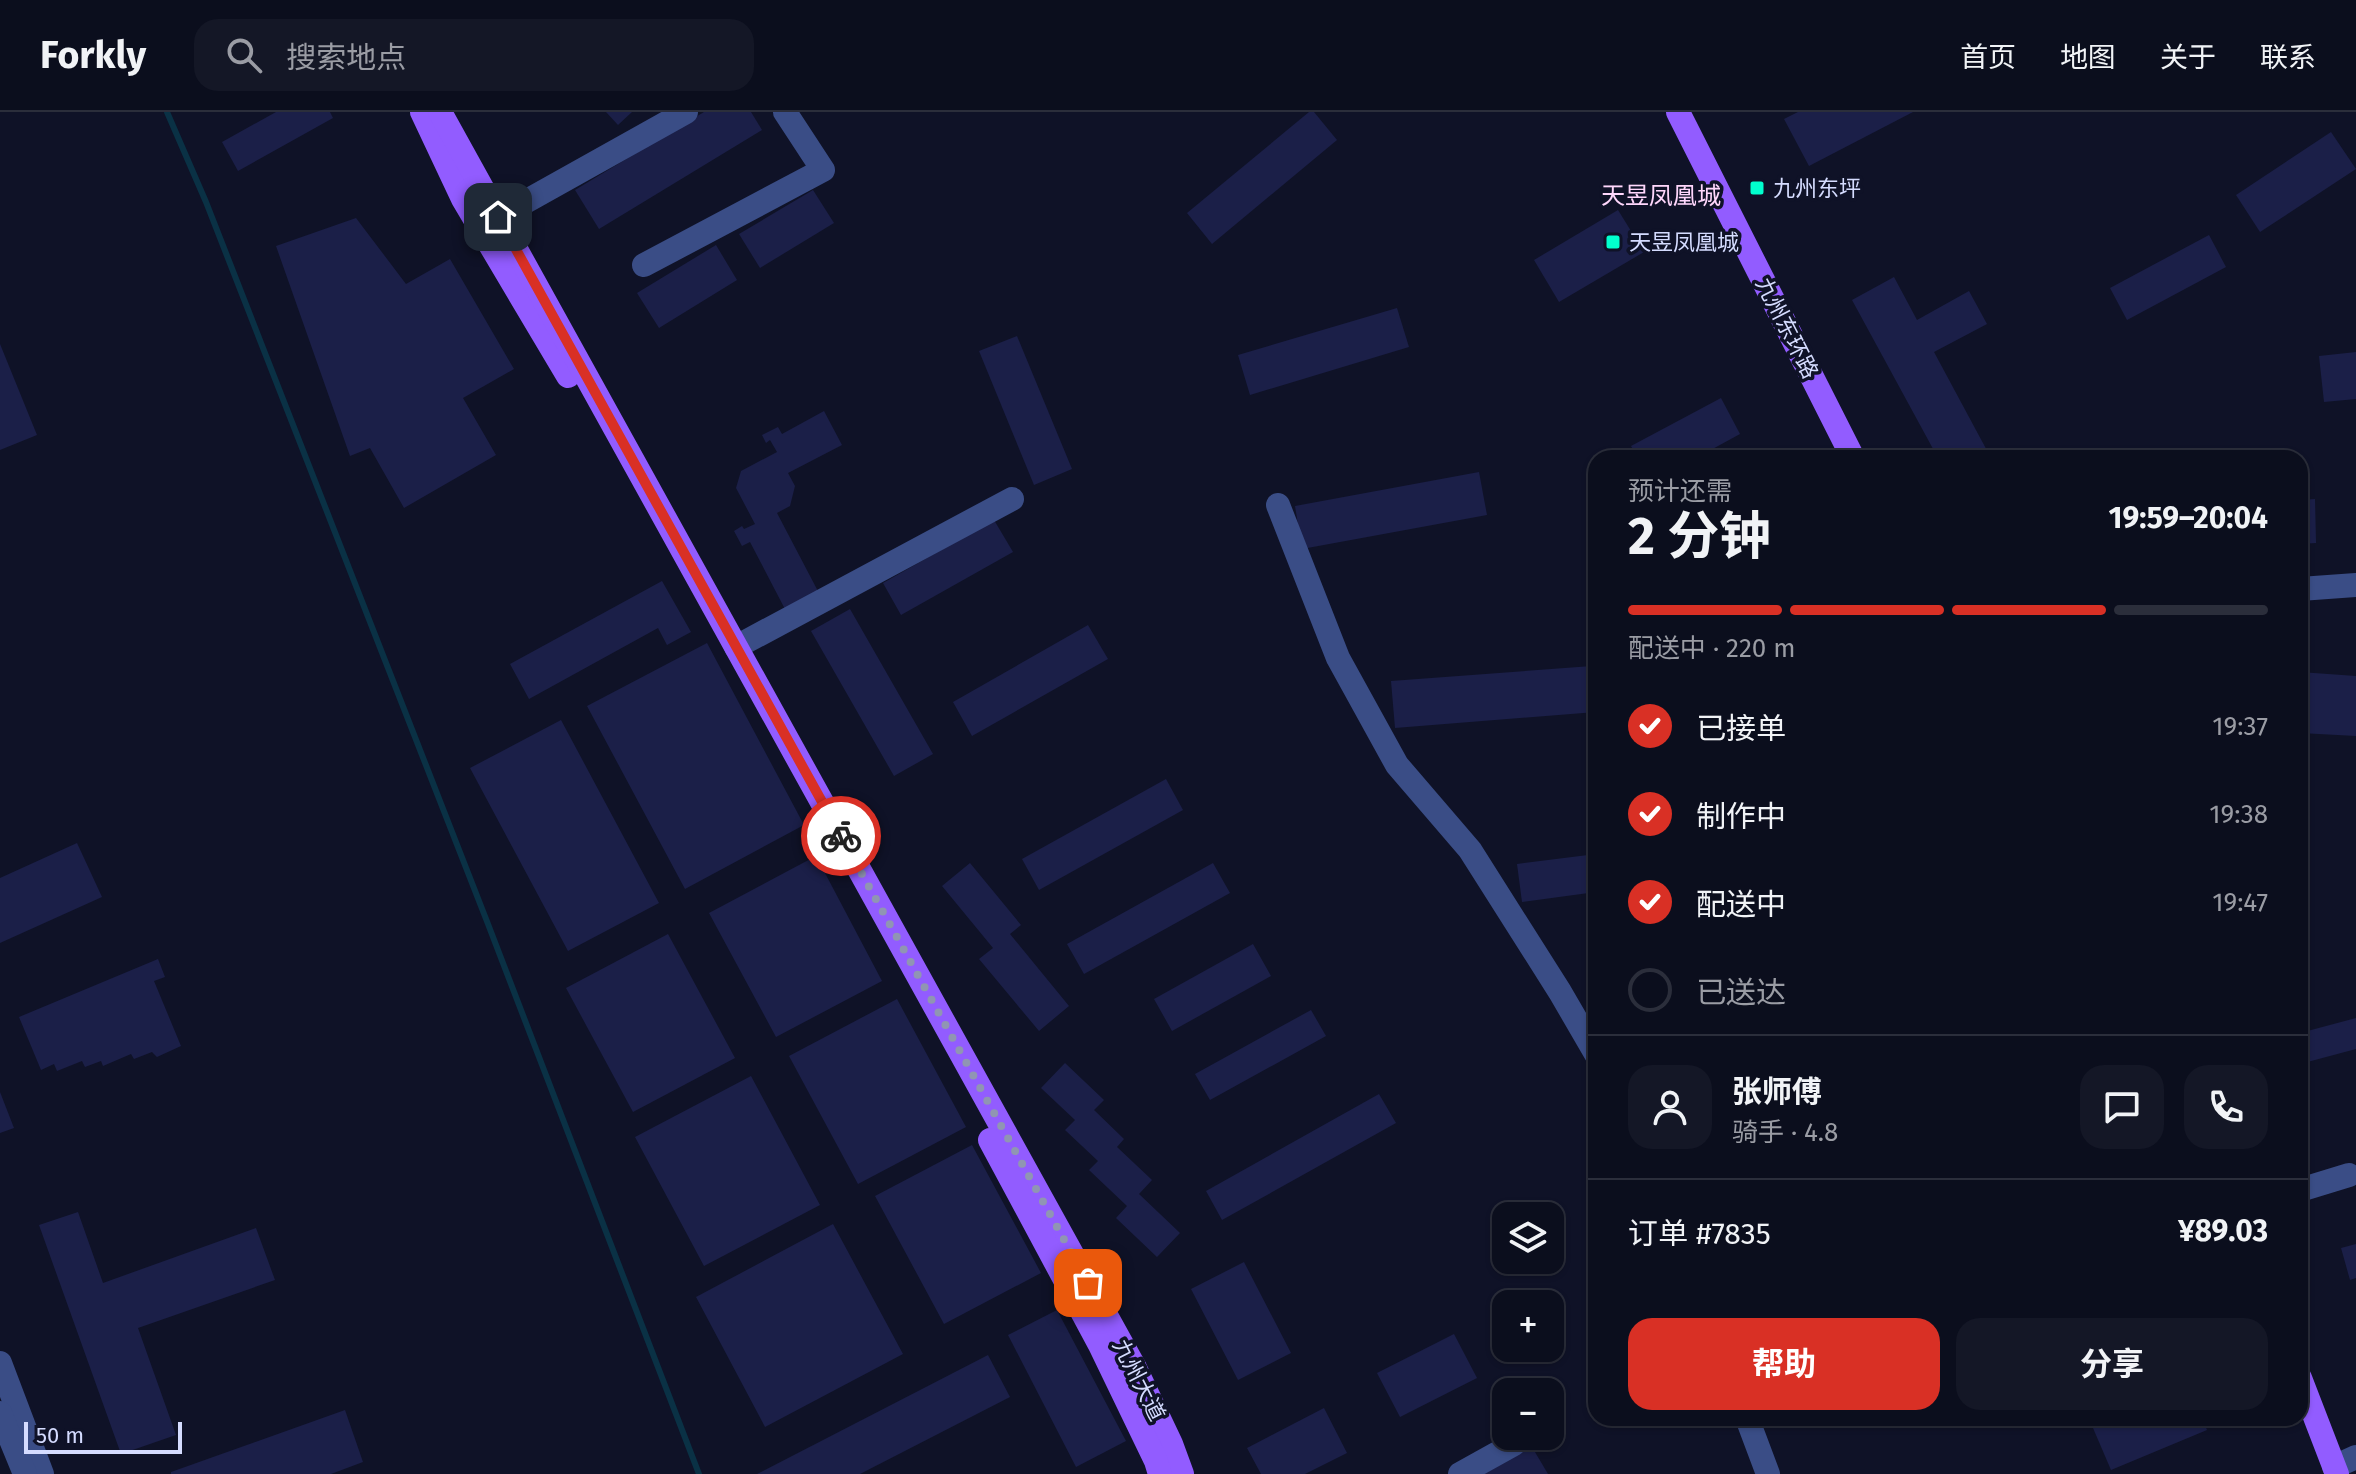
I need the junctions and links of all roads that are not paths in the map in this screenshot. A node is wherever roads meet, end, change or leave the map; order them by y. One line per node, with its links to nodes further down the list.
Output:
1 (422, 112): 25 (main road)
2 (440, 112): 6 (main road, 九州大道)
3 (686, 112): 6 (street)
4 (785, 112): 7 (street)
5 (1678, 112): 8 (main road, 九州东环路)
6 (498, 217): 13 (main road, 九州大道)
7 (644, 265)
8 (1849, 450)
9 (1012, 499): 13 (street)
10 (1278, 505): 14 (street)
11 (2356, 585): 12 (street)
12 (2308, 588)
13 (736, 647): 26 (main road, 九州大道)
14 (1588, 1040)
15 (2349, 1175): 16 (street)
16 (2308, 1188)
17 (0, 1363): 24 (street)
18 (2308, 1395): 22 (main road)
19 (0, 1413): 23 (street)
20 (1750, 1426): 28 (street)
21 (1503, 1450): 27 (street)
22 (2342, 1466)
23 (25, 1474)
24 (42, 1474)
25 (1160, 1474)
26 (1182, 1474)
27 (1460, 1474)
28 (1768, 1474)

